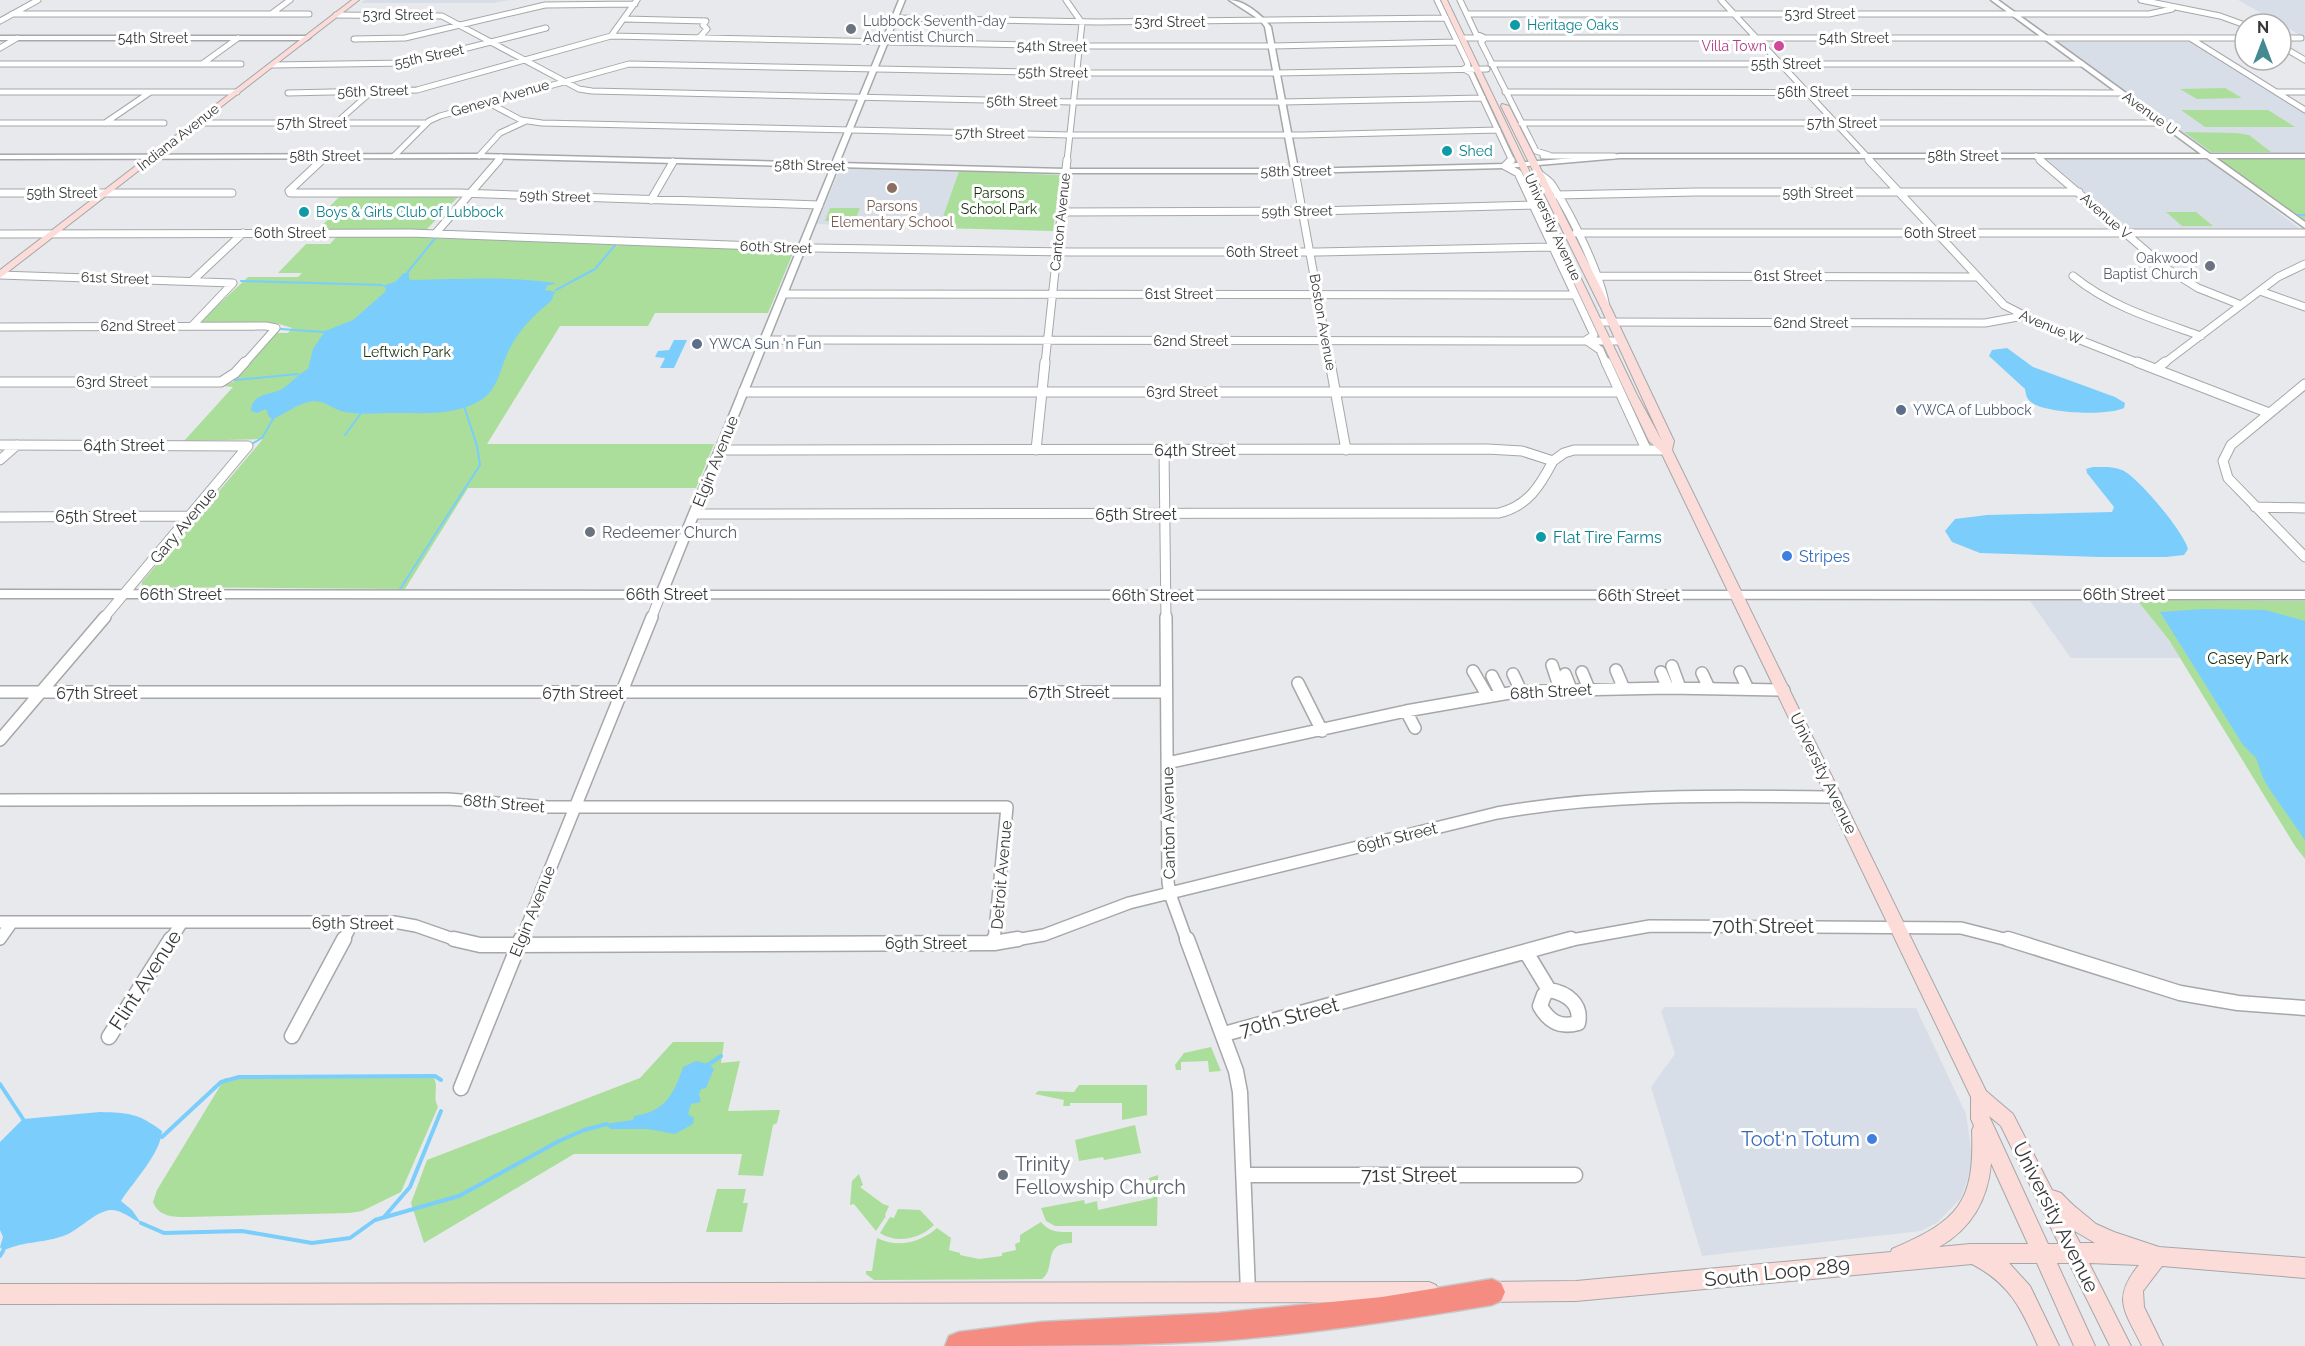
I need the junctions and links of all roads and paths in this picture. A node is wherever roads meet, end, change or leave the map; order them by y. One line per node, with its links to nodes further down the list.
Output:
1 (38, 0): 16 (street)
2 (290, 0): 17 (street)
3 (356, 0): 22 (main road, Indiana Avenue)
4 (902, 0): 23 (street, Elgin Avenue)
5 (1066, 0): 29 (street)
6 (1232, 0): 28 (street)
7 (1437, 0): 24 (street)
8 (1444, 0): 46 (main road, University Avenue)
9 (1452, 0): 46 (main road, University Avenue)
10 (1460, 0): 19 (street)
11 (1721, 0): 20 (street, Avenue W)
12 (1994, 0): 21 (street, Avenue U)
13 (2141, 0): 15 (street)
14 (636, 2): 25 (street); 30 (street)
15 (2172, 9): 21 (street, 53rd Street); 26 (street)
16 (12, 14): 17 (street); 27 (street)
17 (271, 14): 18 (street)
18 (309, 14)
19 (1467, 14): 20 (street, 53rd Street); 38 (street)
20 (1734, 14): 21 (street, 53rd Street); 39 (street, Avenue W)
21 (2013, 14): 40 (street, Avenue U)
22 (336, 15): 30 (street, 53rd Street); 36 (main road, Indiana Avenue)
23 (895, 18): 29 (street, 53rd Street); 48 (street, Elgin Avenue)
24 (1446, 18): 28 (street, 53rd Street); 46 (street)
25 (625, 19): 32 (street); 37 (street)
26 (2233, 20)
27 (0, 21)
28 (1265, 21): 29 (street, 53rd Street); 50 (street, Boston Avenue)
29 (1082, 22): 49 (street, Canton Avenue)
30 (459, 25): 45 (street); 47 (street, 53rd Street)
31 (546, 28): 47 (street, 55th Street)
32 (611, 36): 37 (street, 54th Street); 52 (street)
33 (0, 38): 34 (street, 54th Street)
34 (17, 38): 35 (street, 54th Street); 51 (street)
35 (238, 38): 36 (street, 54th Street); 54 (street)
36 (307, 38): 58 (main road, Indiana Avenue)
37 (699, 38): 48 (street, 54th Street)
38 (1485, 38): 39 (street, 54th Street); 46 (street, 54th Street); 60 (street)
39 (1757, 38): 40 (street, 54th Street); 56 (street, Avenue W)
40 (2046, 38): 41 (street, 54th Street); 57 (street, Avenue U)
41 (2190, 38): 42 (street, 54th Street); 72 (street)
42 (2233, 38)
43 (2293, 38): 44 (street)
44 (2301, 38)
45 (354, 39)
46 (1464, 39): 50 (street, 54th Street); 60 (main road, University Avenue); 62 (street)
47 (492, 42): 52 (street, 53rd Street); 58 (street, 55th Street)
48 (885, 42): 49 (street, 54th Street); 61 (street, Elgin Avenue)
49 (1080, 46): 50 (street, 54th Street); 63 (street, Canton Avenue)
50 (1272, 46): 64 (street, Boston Avenue)
51 (0, 48)
52 (526, 59): 65 (street, 56th Street); 69 (street, 56th Street)
53 (0, 64): 54 (street)
54 (202, 64): 55 (street)
55 (241, 64)
56 (1781, 64): 57 (street, 55th Street); 60 (street, 55th Street); 71 (street, Avenue W)
57 (2082, 64): 75 (street, Avenue U)
58 (272, 65): 68 (main road, Indiana Avenue)
59 (620, 65): 61 (street, 55th Street); 65 (street, Geneva Avenue)
60 (1485, 67): 62 (street, 55th Street); 70 (street); 96 (main road, University Avenue); 112 (main road, University Avenue)
61 (874, 69): 63 (street, 55th Street); 76 (street, Elgin Avenue)
62 (1464, 69): 64 (street, 55th Street); 77 (street)
63 (1077, 73): 64 (street, 55th Street); 79 (street, Canton Avenue)
64 (1277, 73): 80 (street, Boston Avenue)
65 (564, 80): 76 (street, 56th Street); 78 (street, Geneva Avenue)
66 (0, 92): 67 (street)
67 (149, 92): 68 (street); 83 (street)
68 (237, 92): 85 (main road, Indiana Avenue)
69 (371, 92): 74 (street, 56th Street); 86 (street)
70 (1505, 92): 71 (street, 56th Street); 88 (street)
71 (1807, 92): 75 (street, 56th Street); 89 (street, Avenue W)
72 (2276, 92): 73 (street); 81 (street)
73 (2305, 92)
74 (288, 93)
75 (2121, 93): 90 (street, Avenue U)
76 (862, 98): 79 (street, 56th Street); 92 (street, Elgin Avenue)
77 (1483, 98): 80 (street, 56th Street); 93 (street)
78 (488, 102): 82 (street, 57th Street); 87 (street, Geneva Avenue)
79 (1073, 102): 80 (street, 56th Street); 94 (street, Canton Avenue)
80 (1282, 102): 95 (street, Boston Avenue)
81 (2305, 110)
82 (526, 121): 92 (street, 57th Street); 99 (street)
83 (104, 123): 84 (street); 91 (street)
84 (164, 123)
85 (196, 123): 86 (street, 57th Street); 107 (main road, Indiana Avenue)
86 (336, 123): 87 (street, 57th Street)
87 (427, 123): 98 (street, Geneva Avenue)
88 (1521, 123): 89 (street, 57th Street); 100 (street)
89 (1835, 123): 90 (street, 57th Street); 102 (street, Avenue W)
90 (2162, 123): 104 (street, Avenue U)
91 (2, 125)
92 (849, 130): 94 (street, 57th Street); 110 (street, Elgin Avenue)
93 (1498, 130): 95 (street, 57th Street); 111 (street)
94 (1070, 135): 95 (street, 57th Street); 113 (street, Canton Avenue)
95 (1288, 135): 114 (street, Boston Avenue)
96 (1528, 153): 100 (street, 58th Street); 112 (main road, University Avenue)
97 (326, 156): 98 (street, 58th Street); 107 (street, 58th Street); 119 (street, 59th Street)
98 (394, 156): 99 (street, 58th Street)
99 (479, 156): 108 (street, 58th Street)
100 (1549, 156): 101 (street, 58th Street)
101 (1620, 156): 102 (street, 58th Street); 112 (street, 58th Street)
102 (1866, 156): 103 (street, 58th Street); 120 (street, Avenue W)
103 (2036, 156): 104 (street, 58th Street); 115 (street, Avenue V)
104 (2209, 156): 105 (street, 58th Street); 127 (street, Avenue U)
105 (2305, 156)
106 (0, 157): 107 (street, 58th Street)
107 (153, 157): 117 (main road, Indiana Avenue)
108 (501, 157): 109 (street, 58th Street); 119 (street)
109 (673, 162): 110 (street, 58th Street); 122 (street)
110 (835, 166): 113 (street, 58th Street); 123 (street, Elgin Avenue)
111 (1506, 166): 112 (street, 58th Street); 114 (street, 58th Street); 124 (street)
112 (1532, 167): 121 (street); 153 (main road, University Avenue); 155 (main road, University Avenue)
113 (1066, 171): 114 (street, 58th Street); 126 (street, Canton Avenue)
114 (1295, 171): 125 (street, Boston Avenue)
115 (2079, 192): 120 (street, 59th Street); 132 (street, Avenue V)
116 (0, 193): 117 (street, 59th Street)
117 (106, 193): 118 (street, 59th Street); 128 (main road, Indiana Avenue)
118 (232, 193)
119 (470, 193): 122 (street, 59th Street); 135 (street)
120 (1899, 193): 121 (street, 59th Street); 131 (street, Avenue W)
121 (1557, 195): 130 (street)
122 (651, 200): 123 (street, 59th Street)
123 (819, 205): 136 (street, Elgin Avenue)
124 (1533, 205): 125 (street, 59th Street); 137 (street)
125 (1302, 211): 126 (street, 59th Street); 139 (street, Boston Avenue)
126 (1062, 212): 138 (street, Canton Avenue)
127 (2305, 226)
128 (54, 233): 129 (street, 60th Street); 134 (street, 60th Street); 141 (main road, Indiana Avenue)
129 (243, 233): 135 (street, 60th Street); 145 (street)
130 (1576, 233): 131 (street, 60th Street); 142 (street)
131 (1937, 233): 132 (street, 60th Street); 144 (street, Avenue W)
132 (2125, 233): 133 (street, 60th Street); 151 (street, Avenue V)
133 (2305, 233)
134 (0, 234)
135 (435, 234): 136 (street, 60th Street)
136 (802, 248): 138 (street, 60th Street); 147 (street, Elgin Avenue)
137 (1552, 248): 139 (street, 60th Street); 150 (street)
138 (1057, 252): 139 (street, 60th Street); 148 (street, Canton Avenue)
139 (1310, 252): 149 (street, Boston Avenue)
140 (2305, 264): 146 (street)
141 (0, 275): 145 (street, 61st Street)
142 (1598, 276): 144 (street, 61st Street); 153 (street)
143 (2073, 276): 159 (street)
144 (1977, 277): 154 (street, Avenue W)
145 (192, 281): 157 (street, 61st Street)
146 (2260, 291): 151 (street); 152 (street)
147 (783, 294): 148 (street, 61st Street); 160 (street, Elgin Avenue)
148 (1052, 294): 149 (street, 61st Street); 162 (street, Canton Avenue)
149 (1317, 294): 150 (street, 61st Street); 163 (street, Boston Avenue)
150 (1575, 294): 161 (street)
151 (2241, 305): 159 (street)
152 (2305, 307)
153 (1606, 308): 156 (main road, University Avenue)
154 (2023, 316): 156 (street, 62nd Street); 166 (street, Avenue W)
155 (1598, 322): 156 (street, 62nd Street); 164 (main road, University Avenue)
156 (1611, 322): 165 (main road, University Avenue)
157 (192, 326): 158 (street, 62nd Street); 167 (street, 62nd Street)
158 (0, 327)
159 (2201, 336): 166 (street)
160 (764, 340): 162 (street, 62nd Street); 170 (street, Elgin Avenue)
161 (1586, 340): 163 (street, 62nd Street); 164 (street, 62nd Street); 173 (street)
162 (1047, 341): 163 (street, 62nd Street); 171 (street, Canton Avenue)
163 (1326, 341): 172 (street, Boston Avenue)
164 (1607, 341): 165 (street, 62nd Street); 183 (main road, University Avenue)
165 (1619, 341): 183 (main road, University Avenue)
166 (2156, 369): 174 (street, Avenue W)
167 (224, 381): 168 (street, 63rd Street)
168 (0, 382)
169 (2305, 384): 174 (street)
170 (743, 392): 171 (street, 63rd Street); 178 (street, Elgin Avenue)
171 (1042, 392): 172 (street, 63rd Street); 179 (street, Canton Avenue)
172 (1335, 392): 173 (street, 63rd Street); 181 (street, Boston Avenue)
173 (1620, 392): 182 (street)
174 (2270, 413): 186 (street)
175 (0, 445): 176 (street, 64th Street)
176 (17, 445): 177 (street, 64th Street); 184 (street)
177 (248, 446): 190 (street, Gary Avenue)
178 (720, 450): 179 (street, 64th Street); 188 (street, Elgin Avenue)
179 (1036, 450): 180 (street, 64th Street)
180 (1164, 450): 181 (street, 64th Street); 189 (street, Canton Avenue)
181 (1346, 450): 185 (street, 64th Street)
182 (1646, 450): 183 (street); 185 (street)
183 (1666, 450): 197 (main road, University Avenue)
184 (0, 460)
185 (1553, 460): 189 (street, 65th Street)
186 (2255, 507): 187 (street); 192 (street)
187 (2305, 508)
188 (694, 514): 189 (street, 65th Street); 195 (street, Elgin Avenue)
189 (1164, 514): 196 (street, Canton Avenue)
190 (191, 516): 191 (street, 65th Street); 194 (street, Gary Avenue)
191 (0, 517)
192 (2305, 557)
193 (0, 594): 194 (street, 66th Street)
194 (125, 594): 195 (street, 66th Street); 222 (street, Gary Avenue)
195 (661, 594): 196 (street, 66th Street); 224 (street, Elgin Avenue)
196 (1165, 595): 197 (street, 66th Street); 223 (street, Canton Avenue)
197 (1737, 595): 198 (street, 66th Street); 219 (main road, University Avenue)
198 (2305, 595)
199 (1552, 665): 214 (street)
200 (1672, 666): 212 (street)
201 (1616, 670): 217 (street)
202 (1473, 671): 226 (street)
203 (1582, 672): 216 (street)
204 (1661, 672): 211 (street)
205 (1740, 672): 218 (street)
206 (1702, 673): 213 (street)
207 (1513, 674): 220 (street)
208 (1565, 674): 215 (street)
209 (1492, 676): 225 (street)
210 (1298, 683): 229 (street)
211 (1668, 688): 212 (street, 68th Street); 217 (street, 68th Street)
212 (1680, 688): 213 (street, 68th Street)
213 (1709, 688): 218 (street, 68th Street)
214 (1560, 689): 215 (street, 68th Street); 220 (street, 68th Street)
215 (1572, 689): 216 (street, 68th Street)
216 (1589, 689): 217 (street, 68th Street)
217 (1624, 689)
218 (1748, 689): 219 (street, 68th Street)
219 (1784, 690): 232 (main road, University Avenue)
220 (1521, 691): 225 (street, 68th Street)
221 (0, 692): 222 (street, 67th Street)
222 (41, 692): 224 (street, 67th Street); 230 (street, Gary Avenue)
223 (1166, 692): 224 (street, 67th Street); 231 (street, Canton Avenue)
224 (621, 693): 234 (street, Elgin Avenue)
225 (1501, 694): 226 (street, 68th Street)
226 (1487, 695): 227 (street, 68th Street)
227 (1406, 711): 228 (street); 229 (street, 68th Street)
228 (1415, 728)
229 (1322, 731): 231 (street, 68th Street)
230 (0, 740)
231 (1167, 763): 236 (street, Canton Avenue)
232 (1836, 797): 236 (street, 69th Street); 240 (main road, University Avenue)
233 (0, 800): 234 (street, 68th Street)
234 (574, 807): 235 (street, 68th Street); 243 (street, Elgin Avenue)
235 (1007, 807): 242 (street, Detroit Avenue)
236 (1170, 894): 242 (street, 69th Street); 247 (street, Canton Avenue)
237 (6, 922): 238 (street, 69th Street); 241 (street)
238 (182, 922): 239 (street, 69th Street); 249 (street, Flint Avenue)
239 (353, 922): 243 (street, 69th Street); 248 (street)
240 (1898, 926): 244 (street, 70th Street); 246 (street, 70th Street); 251 (main road, University Avenue)
241 (0, 939)
242 (994, 943): 243 (street, 69th Street)
243 (519, 945): 250 (street, Elgin Avenue)
244 (1526, 952): 245 (street); 247 (street, 70th Street)
245 (1549, 990)
246 (2305, 1008)
247 (1224, 1034): 253 (street, Canton Avenue)
248 (292, 1036)
249 (109, 1037)
250 (461, 1089)
251 (1980, 1097): 252 (main road, University Avenue); 255 (main road, University Avenue)
252 (1980, 1119): 256 (main road, University Avenue); 260 (main road)
253 (1244, 1174): 254 (street, 71st Street); 262 (street, Canton Avenue)
254 (1575, 1174)
255 (2038, 1179): 257 (main road, University Avenue); 259 (main road)
256 (2041, 1253): 257 (main road, South Loop 289); 258 (main road, South Loop 289); 267 (main road, University Avenue)
257 (2075, 1253): 259 (main road, South Loop 289); 268 (main road, University Avenue)
258 (1970, 1254): 260 (main road, South Loop 289); 266 (main road)
259 (2158, 1256): 261 (main road, South Loop 289); 269 (main road)
260 (1884, 1262): 263 (main road, South Loop 289)
261 (2305, 1268)
262 (1248, 1292): 263 (main road, South Loop 289); 264 (main road, South Loop 289)
263 (1492, 1292): 265 (highway)
264 (0, 1294)
265 (958, 1346)
266 (2049, 1346)
267 (2085, 1346)
268 (2121, 1346)
269 (2153, 1346)

